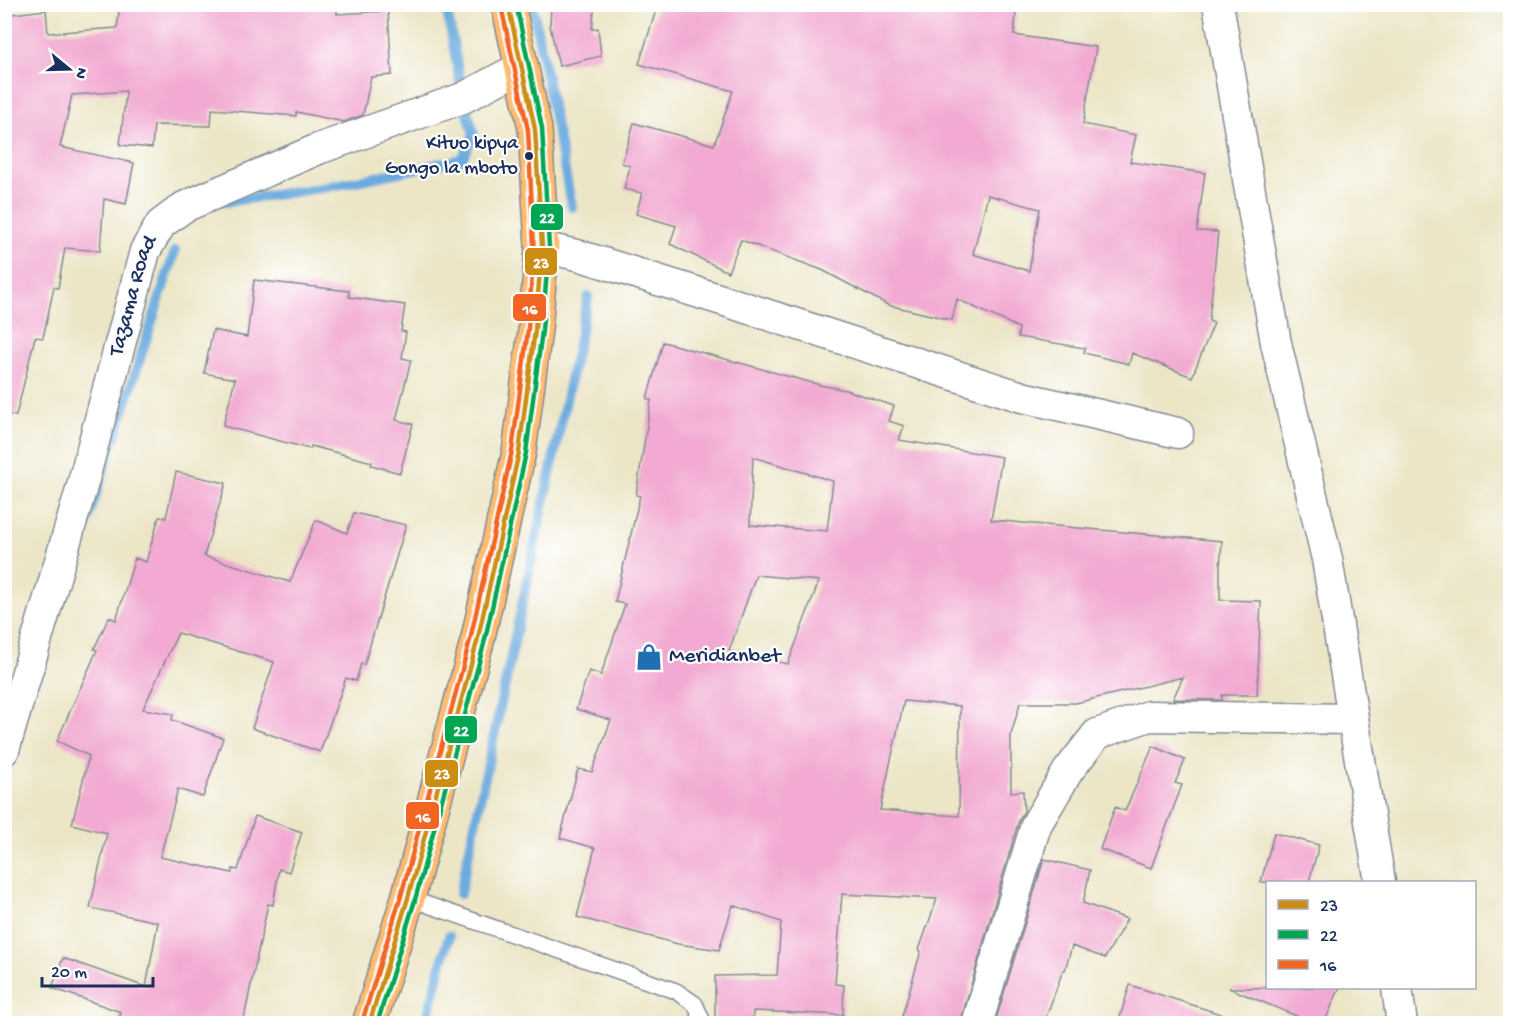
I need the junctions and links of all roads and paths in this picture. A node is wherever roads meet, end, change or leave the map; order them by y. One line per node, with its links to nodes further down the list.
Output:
1 (508, 4): 3 (main road)
2 (1218, 4): 6 (street)
3 (521, 67): 4 (main road); 7 (street, Tazama Road)
4 (542, 247): 5 (street); 9 (main road)
5 (1178, 433)
6 (1353, 719): 8 (street); 13 (street)
7 (4, 750)
8 (1380, 881)
9 (408, 898): 11 (main road); 12 (lane)
10 (1397, 989): 14 (street)
11 (369, 1023)
12 (704, 1023)
13 (977, 1023)
14 (1402, 1023)

